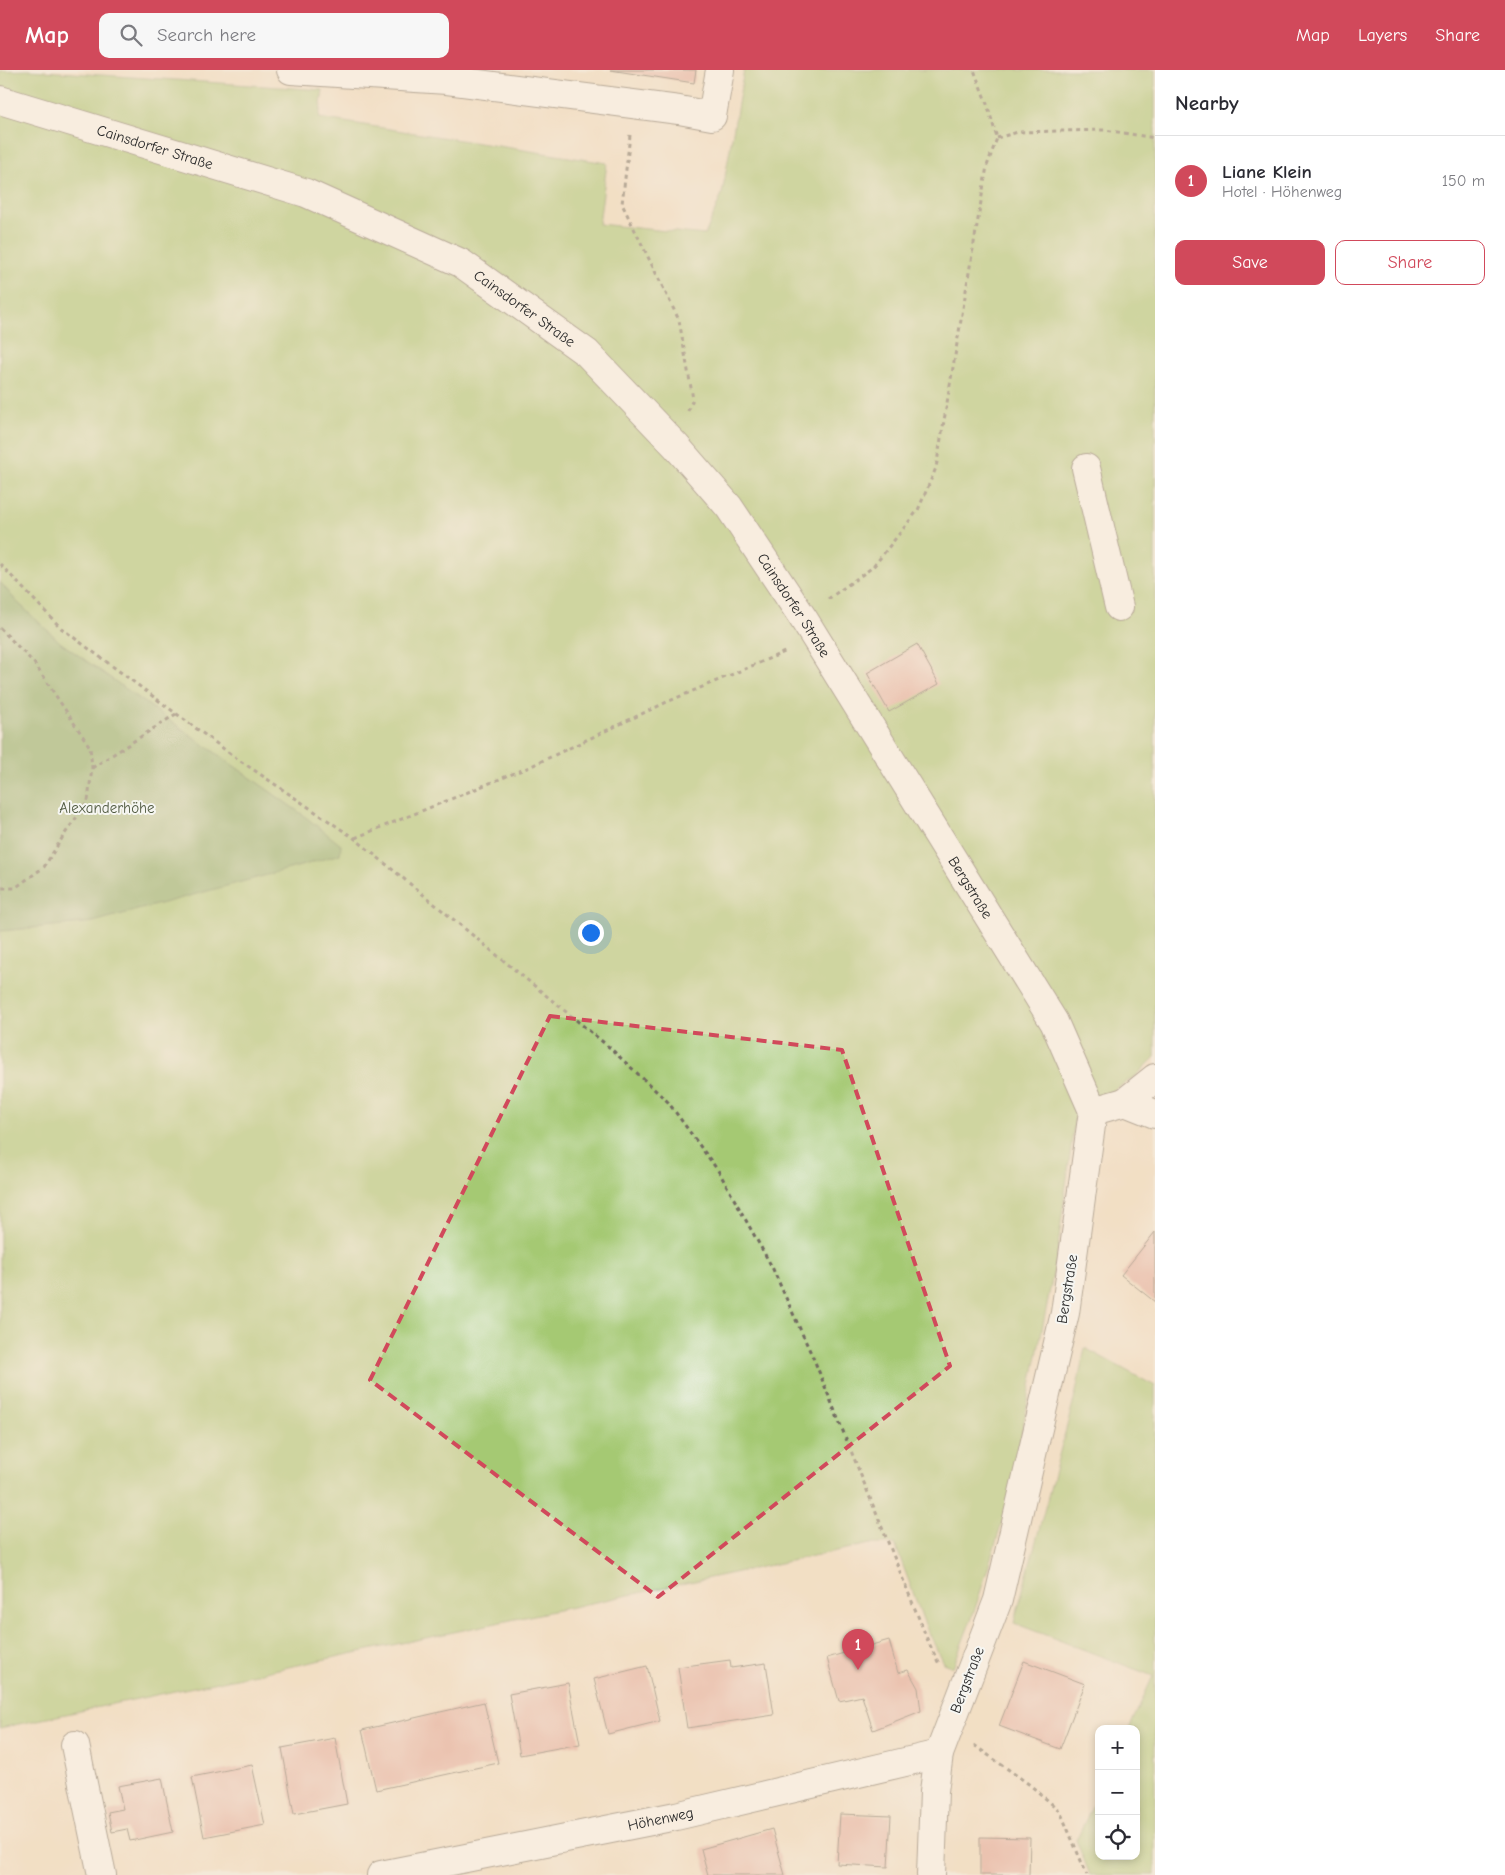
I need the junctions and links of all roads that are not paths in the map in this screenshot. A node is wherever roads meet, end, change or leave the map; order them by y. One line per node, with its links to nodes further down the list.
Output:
1 (291, 70): 2 (street)
2 (720, 70)
3 (0, 100): 6 (street, Cainsdorfer Straße)
4 (1086, 468): 5 (street)
5 (1119, 607)
6 (881, 742): 9 (street, Bergstraße)
7 (1155, 1078): 8 (street)
8 (1125, 1102): 9 (street); 10 (street)
9 (1093, 1111): 11 (street, Bergstraße)
10 (1155, 1114)
11 (943, 1743): 14 (street, Höhenweg); 15 (street, Bergstraße)
12 (75, 1745): 13 (street)
13 (102, 1875)
14 (381, 1875)
15 (931, 1875)

